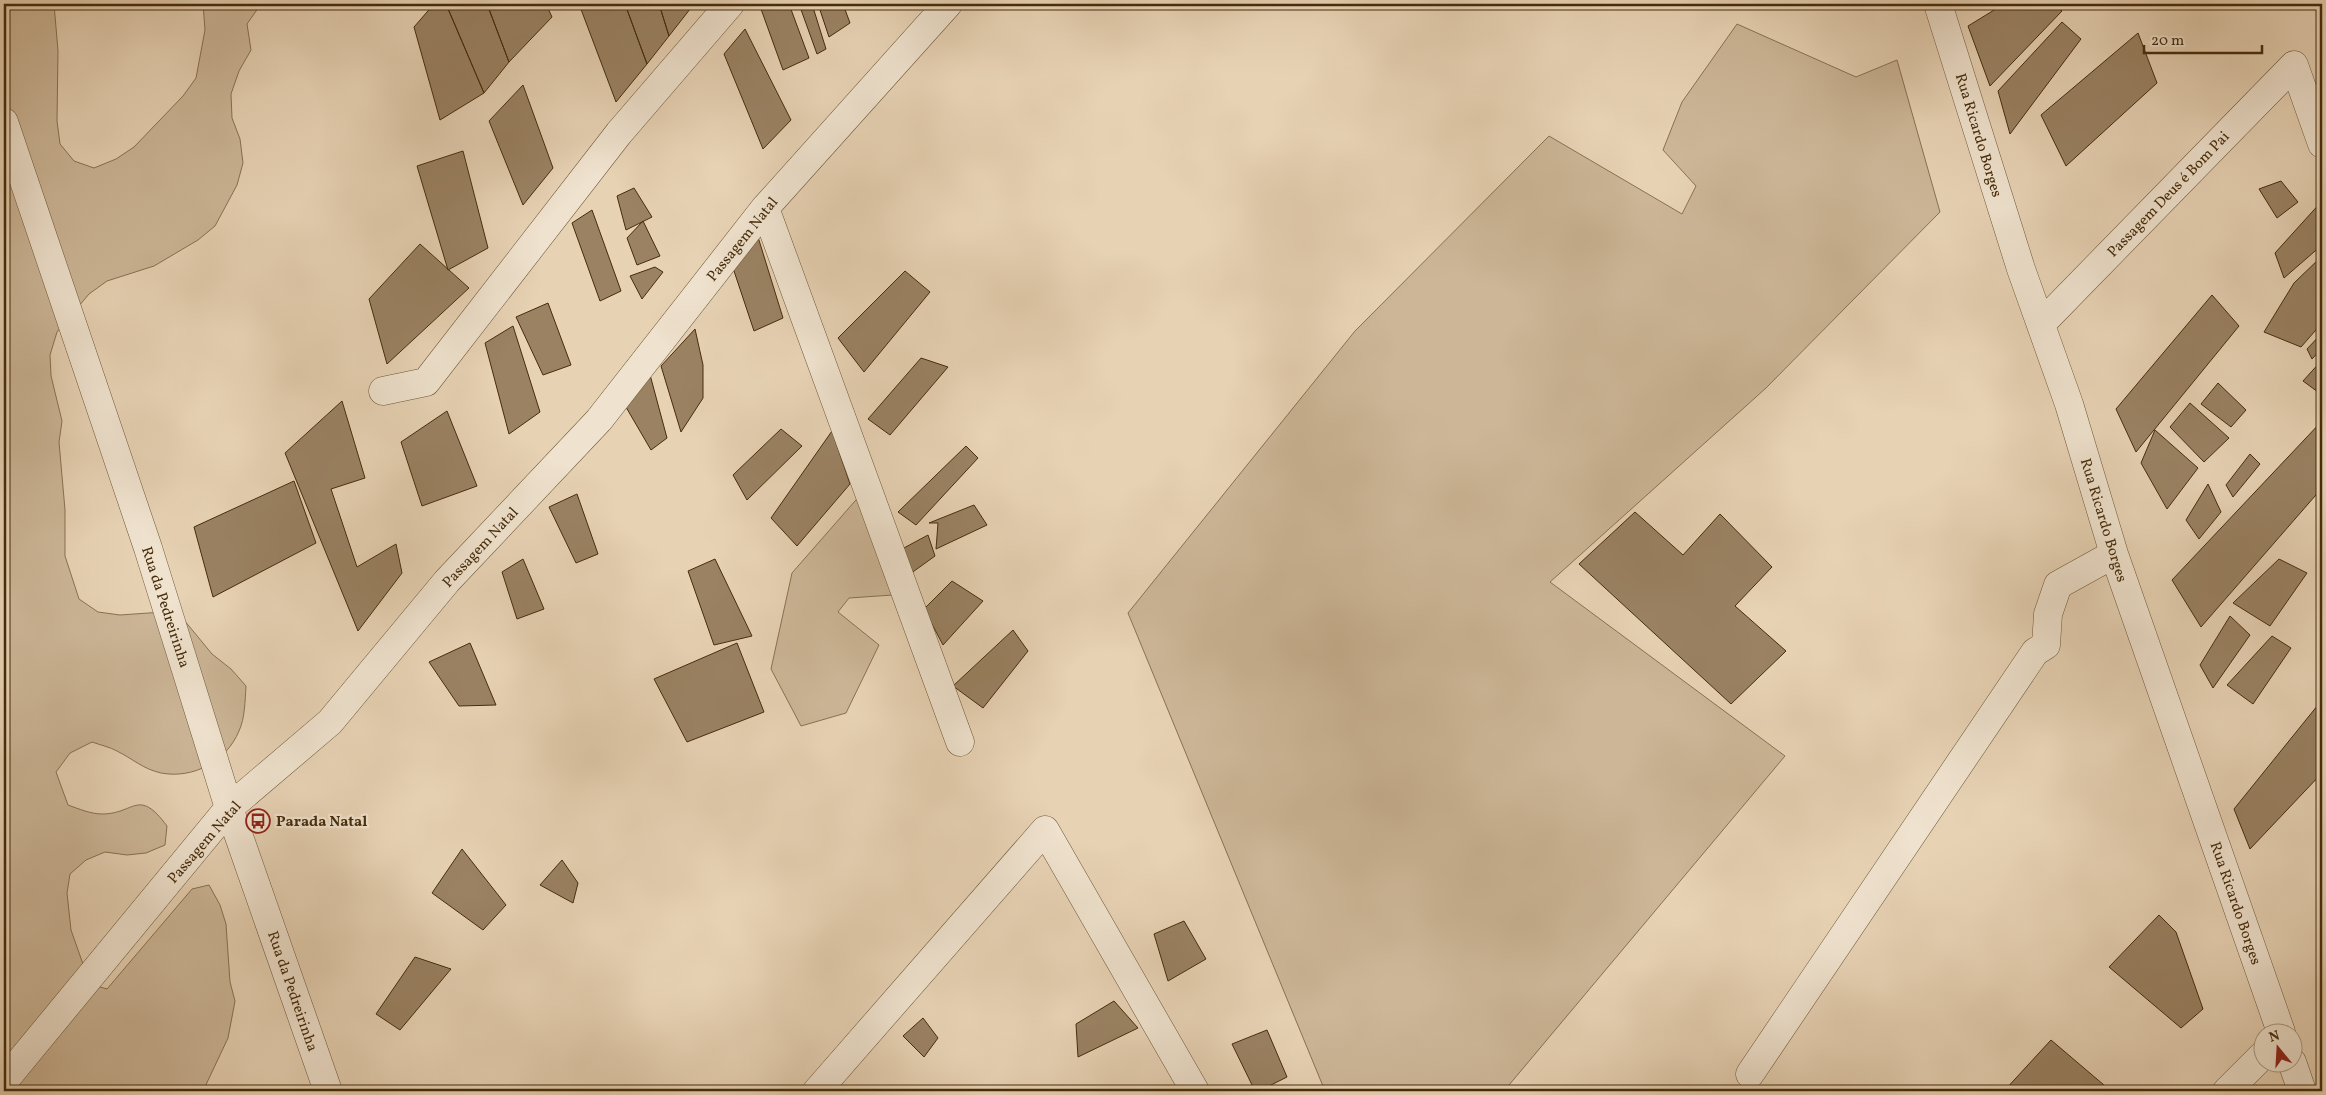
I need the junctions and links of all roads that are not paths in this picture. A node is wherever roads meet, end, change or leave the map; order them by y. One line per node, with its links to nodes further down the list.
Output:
1 (730, 4): 8 (street)
2 (948, 4): 6 (street, Passagem Natal)
3 (1938, 4): 7 (street, Rua Ricardo Borges)
4 (4, 122): 11 (street, Rua da Pedreirinha)
5 (2322, 144): 7 (street, Passagem Deus é Bom Pai)
6 (765, 208): 10 (street); 11 (street, Passagem Natal)
7 (2041, 324): 9 (street, Rua Ricardo Borges)
8 (383, 391)
9 (2114, 554): 12 (street, Rua Ricardo Borges); 15 (street)
10 (960, 742)
11 (230, 808): 16 (street, Passagem Natal); 17 (street, Rua da Pedreirinha)
12 (2278, 1022)
13 (2254, 1064): 20 (street)
14 (2295, 1072): 21 (street)
15 (1750, 1074)
16 (4, 1081)
17 (328, 1091)
18 (817, 1091): 19 (street)
19 (1195, 1091)
20 (2227, 1091)
21 (2302, 1091)

